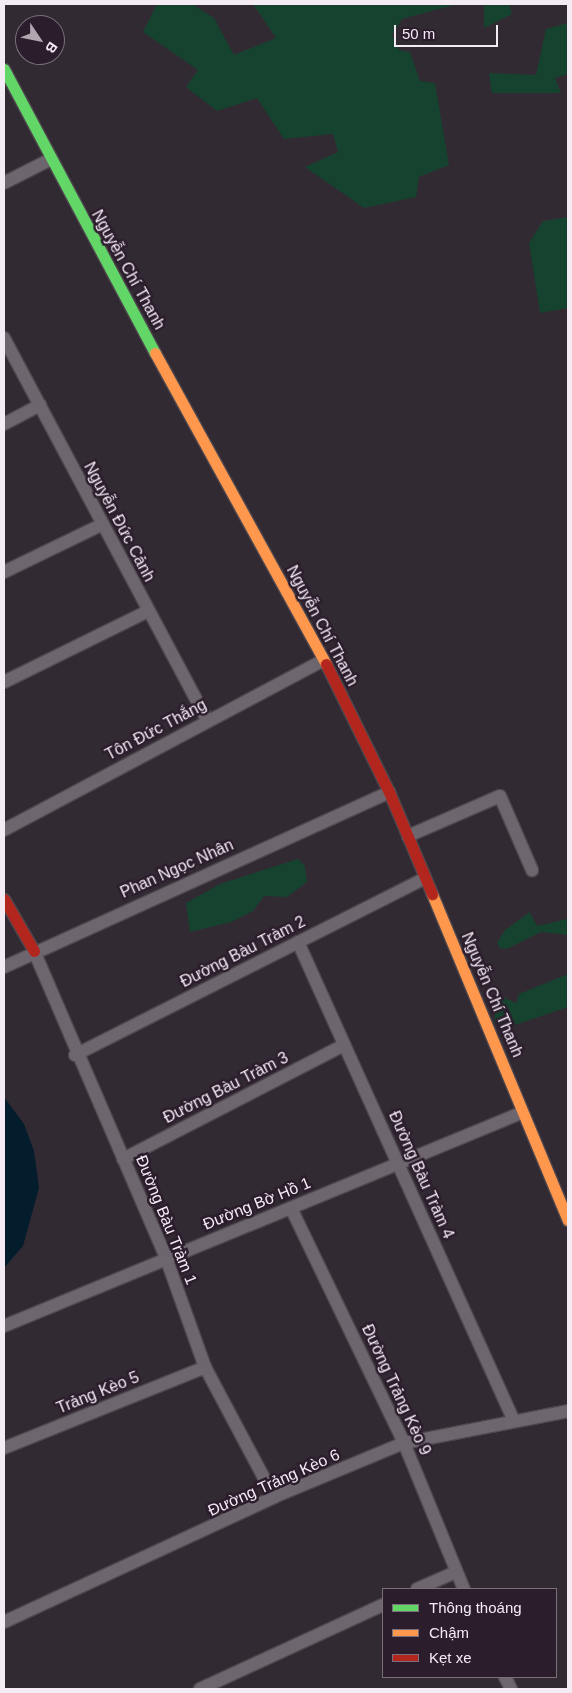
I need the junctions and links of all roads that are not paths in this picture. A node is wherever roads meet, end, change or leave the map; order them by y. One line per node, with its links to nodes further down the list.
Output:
1 (4, 69): 2 (street, Nguyễn Chí Thanh)
2 (49, 160): 3 (street); 10 (street, Nguyễn Chí Thanh)
3 (4, 183)
4 (4, 338): 5 (street, Nguyễn Đức Cảnh)
5 (40, 405): 6 (street); 7 (street, Nguyễn Đức Cảnh)
6 (4, 424)
7 (101, 525): 8 (street); 9 (street, Nguyễn Đức Cảnh)
8 (4, 572)
9 (148, 611): 11 (street); 12 (street, Nguyễn Đức Cảnh)
10 (324, 660): 12 (street, Tôn Đức Thắng); 13 (street, Nguyễn Chí Thanh)
11 (4, 682)
12 (208, 721): 14 (street, Tôn Đức Thắng)
13 (390, 792): 15 (street, Nguyễn Chí Thanh); 20 (street, Phan Ngọc Nhân)
14 (4, 830)
15 (408, 836): 16 (street); 17 (street, Nguyễn Chí Thanh)
16 (532, 870)
17 (425, 878): 19 (street, Đường Bàu Tràm 2); 24 (street, Nguyễn Chí Thanh)
18 (4, 899): 20 (street)
19 (298, 942): 22 (street, Đường Bàu Tràm 4); 23 (street, Đường Bàu Tràm 2)
20 (34, 951): 21 (street, Phan Ngọc Nhân); 23 (street, Đường Bàu Tràm 1)
21 (4, 967)
22 (344, 1045): 25 (street, Đường Bàu Tràm 3); 26 (street, Đường Bàu Tràm 4)
23 (75, 1055): 25 (street, Đường Bàu Tràm 1)
24 (521, 1113): 26 (street, Đường Bờ Hồ 1); 28 (street, Nguyễn Chí Thanh)
25 (124, 1159): 29 (street, Đường Bàu Tràm 1)
26 (399, 1164): 27 (street, Đường Bờ Hồ 1); 33 (street, Đường Bàu Tràm 4)
27 (291, 1208): 29 (street, Đường Bờ Hồ 1); 34 (street, Đường Trảng Kèo 9)
28 (567, 1214)
29 (166, 1258): 30 (street, Đường Bờ Hồ 1); 31 (street, Đường Bàu Tràm 1)
30 (4, 1326)
31 (205, 1367): 35 (street, Trảng Kèo 5); 36 (street, Đường Bàu Tràm 1)
32 (568, 1411): 33 (street, Đường Trảng Kèo 6)
33 (514, 1421): 34 (street, Đường Trảng Kèo 6)
34 (404, 1443): 36 (street, Đường Trảng Kèo 6); 37 (street, Đường Trảng Kèo 9)
35 (4, 1448)
36 (274, 1497): 41 (street, Đường Trảng Kèo 6)
37 (456, 1572): 38 (street); 39 (street, Đường Trảng Kèo 9)
38 (419, 1588)
39 (464, 1588)
40 (382, 1605): 42 (street)
41 (4, 1622)
42 (200, 1689)

